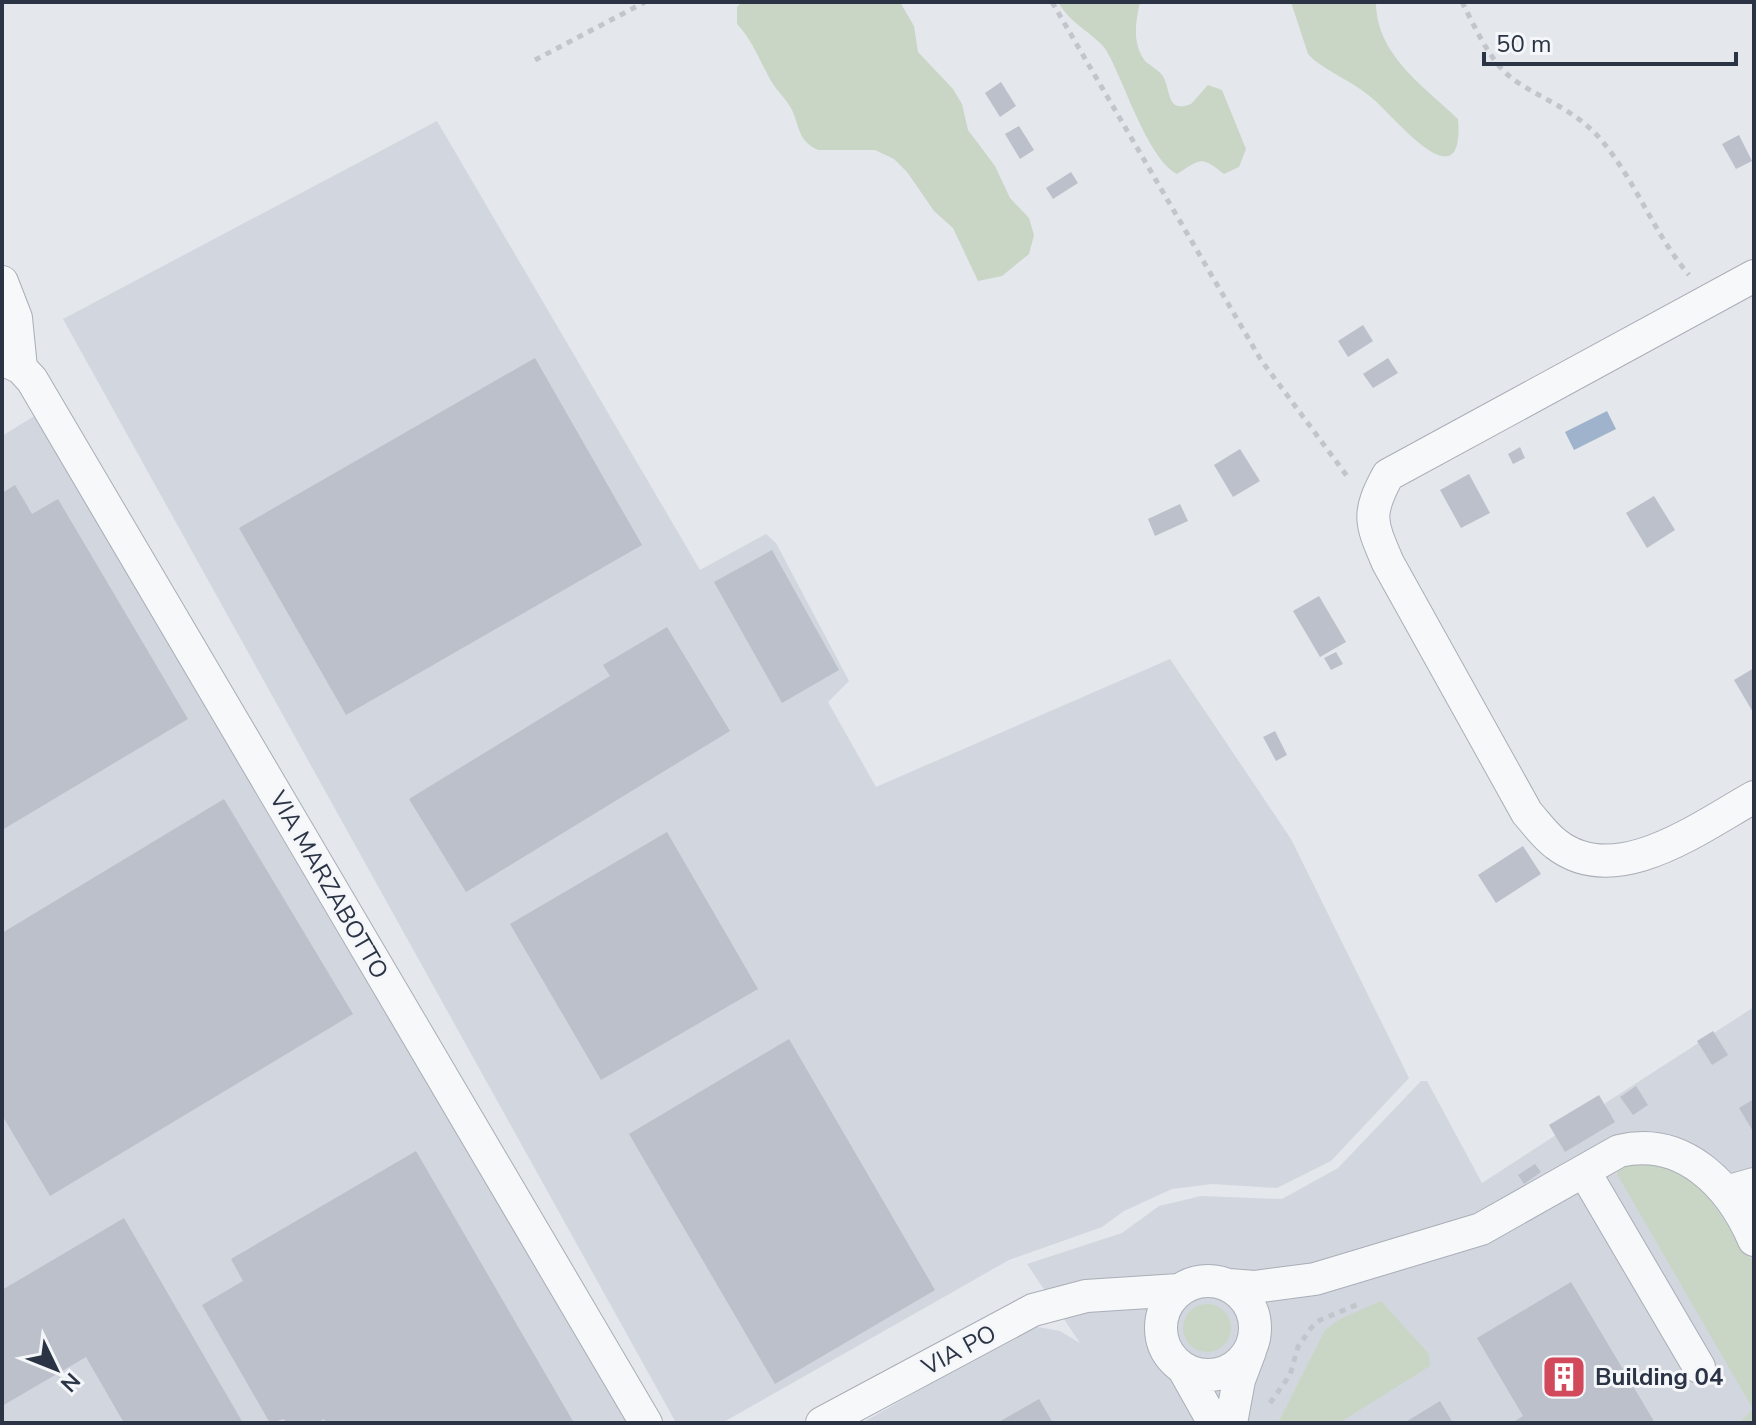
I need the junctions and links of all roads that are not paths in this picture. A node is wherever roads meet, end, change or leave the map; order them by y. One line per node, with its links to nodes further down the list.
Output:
1 (1754, 276): 4 (street)
2 (2, 282): 3 (street)
3 (12, 364): 16 (street, VIA MARZABOTTO)
4 (1754, 797)
5 (1584, 1171): 6 (street); 8 (street); 14 (street)
6 (1740, 1188): 7 (street)
7 (1754, 1240)
8 (1315, 1279): 9 (street); 13 (street)
9 (1229, 1285): 10 (street); 13 (street)
10 (1179, 1290): 11 (street, VIA PO); 12 (street)
11 (1102, 1294): 12 (street); 17 (street, VIA PO)
12 (1161, 1339): 15 (street)
13 (1252, 1344): 15 (street); 19 (street)
14 (1699, 1367)
15 (1183, 1368): 18 (street)
16 (646, 1423)
17 (822, 1423)
18 (1214, 1423)
19 (1231, 1423)

